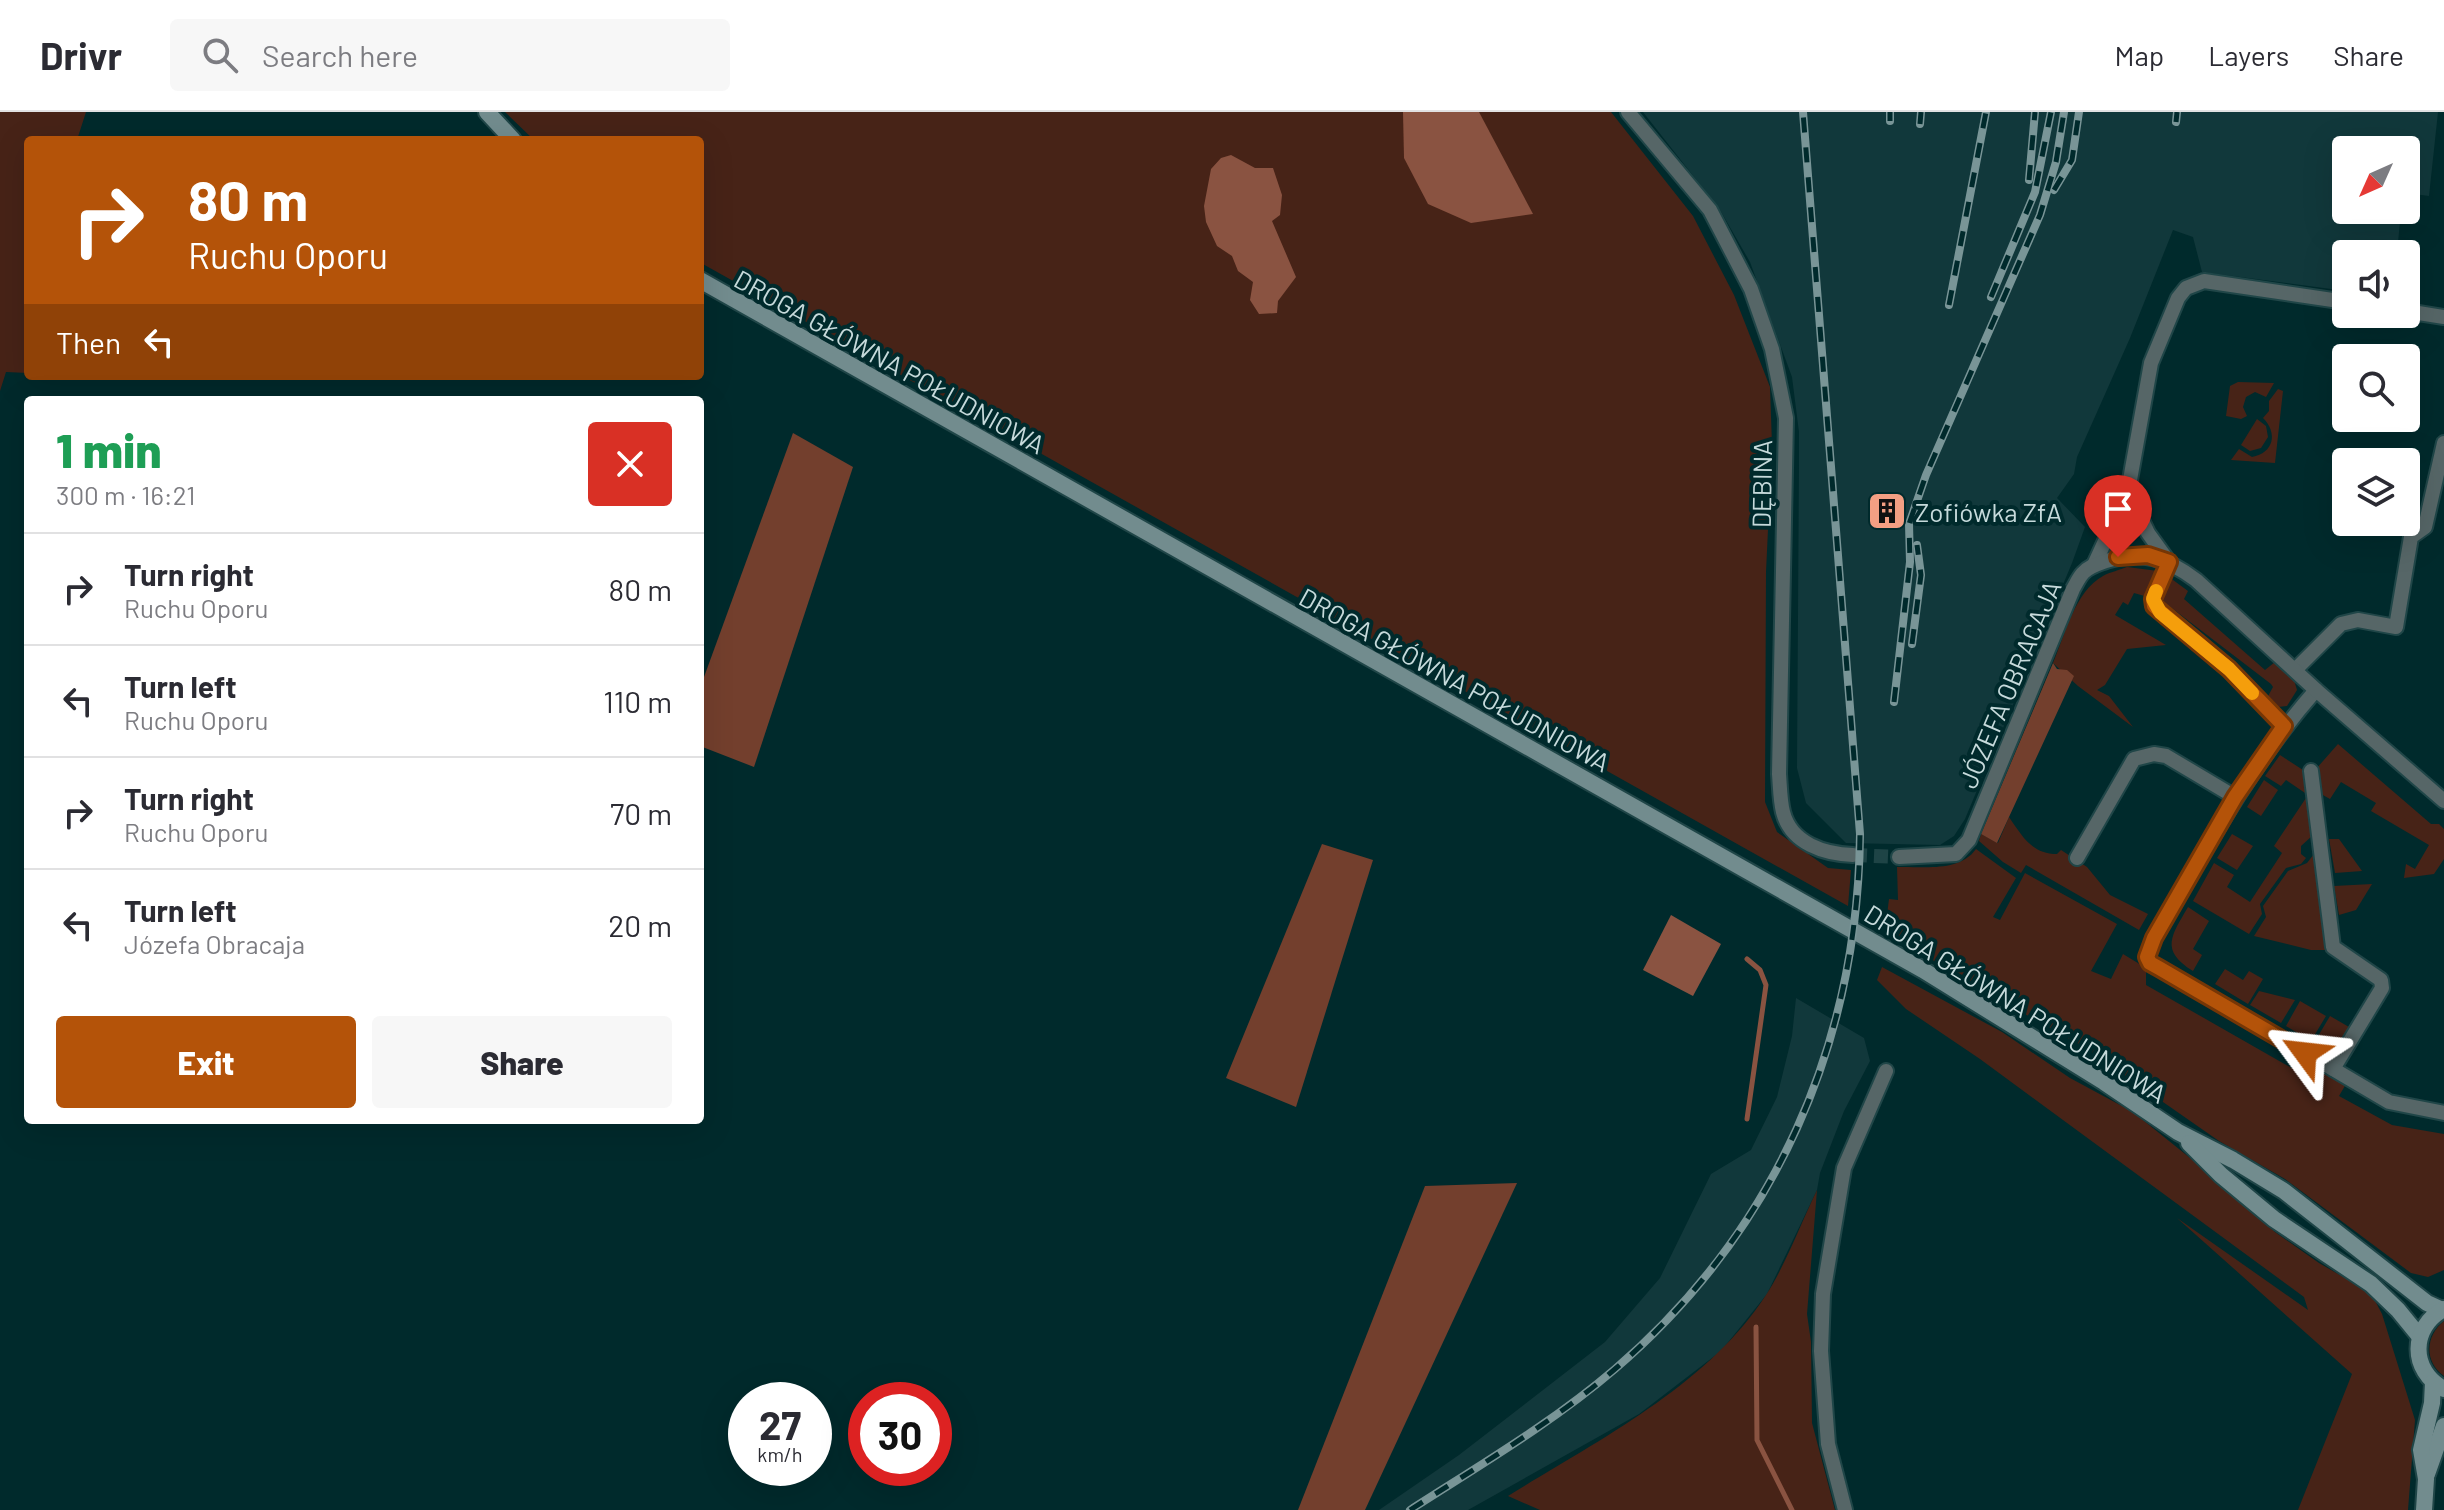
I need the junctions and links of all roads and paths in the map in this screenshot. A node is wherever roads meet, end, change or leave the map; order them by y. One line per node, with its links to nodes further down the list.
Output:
1 (487, 112): 3 (main road)
2 (1628, 112): 18 (street, DĘBINA)
3 (509, 136)
4 (704, 282): 24 (main road, DROGA GŁÓWNA POŁUDNIOWA)
5 (2332, 300): 9 (street)
6 (2420, 313): 7 (street)
7 (2444, 317)
8 (2444, 443): 12 (street)
9 (2128, 491): 10 (street); 11 (street)
10 (2169, 562): 11 (street, JÓZEFA OBRACAJA); 12 (street, JÓZEFA OBRACAJA); 14 (street)
11 (2094, 565): 19 (street, JÓZEFA OBRACAJA)
12 (2295, 670): 13 (street, JÓZEFA OBRACAJA)
13 (2316, 690): 14 (street); 17 (street, JÓZEFA OBRACAJA)
14 (2284, 726): 16 (street)
15 (2311, 771): 21 (street)
16 (2235, 797): 20 (street); 21 (street)
17 (2444, 801)
18 (1853, 855)
19 (1899, 857)
20 (2077, 858)
21 (2333, 1069): 23 (street)
22 (1886, 1071): 30 (street)
23 (2444, 1113)
24 (2178, 1132): 25 (main road, DROGA GŁÓWNA POŁUDNIOWA); 26 (main road, DROGA GŁÓWNA POŁUDNIOWA)
25 (2443, 1310): 26 (main road)
26 (2420, 1337): 27 (main road)
27 (2438, 1386): 29 (main road)
28 (2444, 1426): 29 (main road)
29 (2426, 1479): 31 (main road)
30 (1845, 1510)
31 (2424, 1510)

